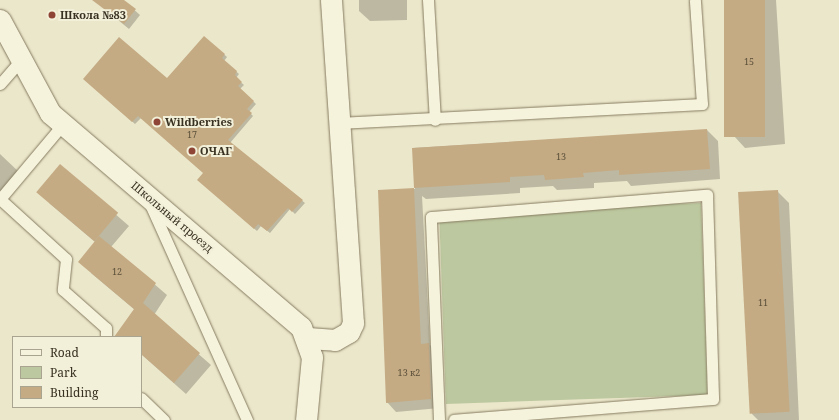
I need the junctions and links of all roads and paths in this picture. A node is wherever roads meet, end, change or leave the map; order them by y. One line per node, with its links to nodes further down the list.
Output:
1 (331, 0): 8 (street)
2 (428, 0): 7 (lane)
3 (695, 0): 7 (lane)
4 (0, 20): 5 (street, Школьный проезд)
5 (22, 59): 6 (lane); 9 (street, Школьный проезд)
6 (0, 84)
7 (435, 120): 8 (lane)
8 (340, 123): 13 (street)
9 (63, 124): 10 (street, Школьный проезд); 11 (lane)
10 (146, 194): 13 (street, Школьный проезд); 16 (lane)
11 (0, 199): 12 (lane)
12 (106, 336)
13 (308, 338): 17 (street, Школьный проезд)
14 (142, 399): 15 (lane)
15 (164, 420)
16 (247, 420)
17 (306, 420)
18 (439, 420): 19 (lane)
19 (454, 420)

